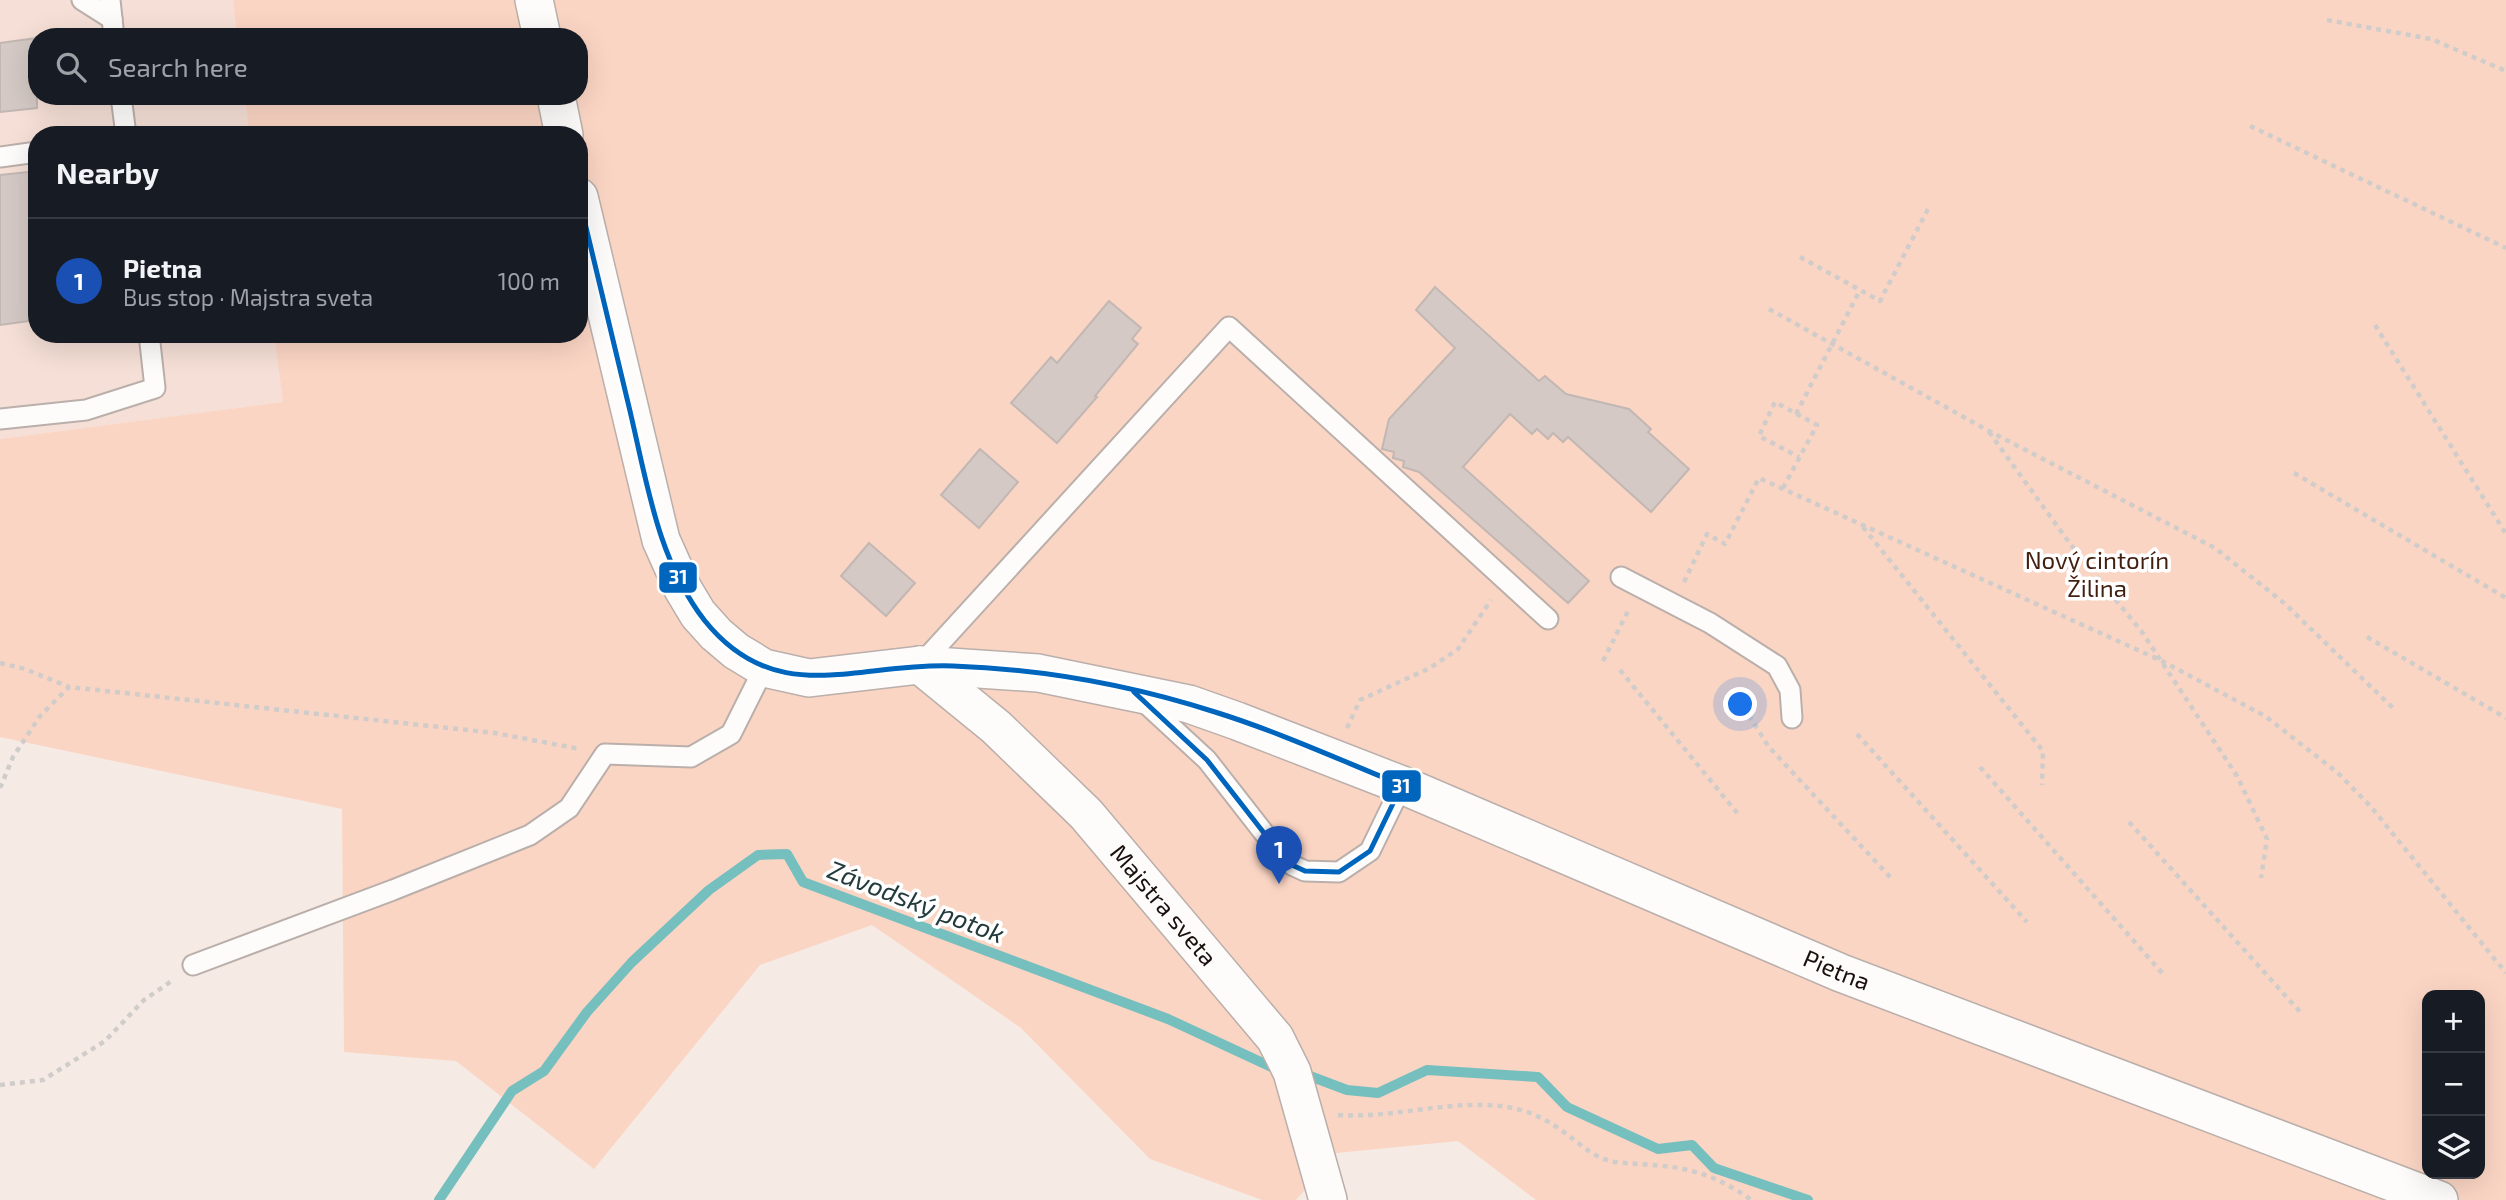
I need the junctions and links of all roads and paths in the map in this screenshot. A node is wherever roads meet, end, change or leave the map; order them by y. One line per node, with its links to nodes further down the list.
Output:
1 (82, 0): 3 (lane)
2 (534, 0): 5 (street)
3 (112, 18)
4 (2327, 20): 6 (path)
5 (540, 28)
6 (2506, 71)
7 (122, 105): 9 (lane)
8 (558, 105): 10 (street)
9 (124, 126)
10 (563, 126)
11 (2250, 126): 16 (path)
12 (28, 153): 13 (lane)
13 (0, 157)
14 (1928, 209): 18 (path)
15 (588, 235): 42 (street, Pietna)
16 (2506, 248)
17 (1800, 257): 18 (path)
18 (1860, 290): 22 (path)
19 (1769, 309): 22 (path)
20 (2375, 326): 30 (path)
21 (150, 343): 24 (lane)
22 (1833, 345): 23 (path); 25 (path)
23 (1796, 414): 26 (path); 26 (path)
24 (0, 419)
25 (1987, 430): 39 (path); 48 (path)
26 (1799, 457): 28 (path)
27 (2294, 473): 34 (path)
28 (1783, 488): 29 (path); 35 (path)
29 (1862, 524): 39 (path); 55 (path)
30 (2506, 534)
31 (1621, 577): 33 (lane)
32 (1504, 581): 36 (lane); 41 (lane); 46 (path)
33 (1640, 587): 35 (lane); 38 (path)
34 (2506, 598)
35 (1672, 604): 50 (lane)
36 (1548, 619)
37 (2367, 637): 49 (path)
38 (1603, 661)
39 (2162, 661): 60 (path); 63 (path)
40 (0, 663): 44 (path)
41 (920, 665): 42 (street, Pietna); 45 (street, Pietna); 67 (street, Majstra sveta)
42 (764, 668): 52 (lane)
43 (1620, 670): 57 (path)
44 (69, 687): 52 (path); 56 (path)
45 (1134, 692): 54 (street, Pietna); 54 (lane)
46 (1360, 700)
47 (1744, 707): 59 (path)
48 (2394, 709)
49 (2506, 718)
50 (1792, 719)
51 (1857, 734): 61 (path)
52 (605, 754): 62 (lane)
53 (1980, 767): 64 (path)
54 (1402, 785): 70 (street, Pietna)
55 (2042, 785)
56 (0, 788)
57 (1738, 814)
58 (2129, 822): 65 (path)
59 (1891, 878)
60 (2261, 878)
61 (2027, 922)
62 (193, 965): 66 (path)
63 (2506, 973)
64 (2163, 974)
65 (2301, 1013)
66 (0, 1085)
67 (1303, 1113): 68 (street, Majstra sveta); 69 (path)
68 (1328, 1200)
69 (1751, 1200)
70 (2439, 1200)

